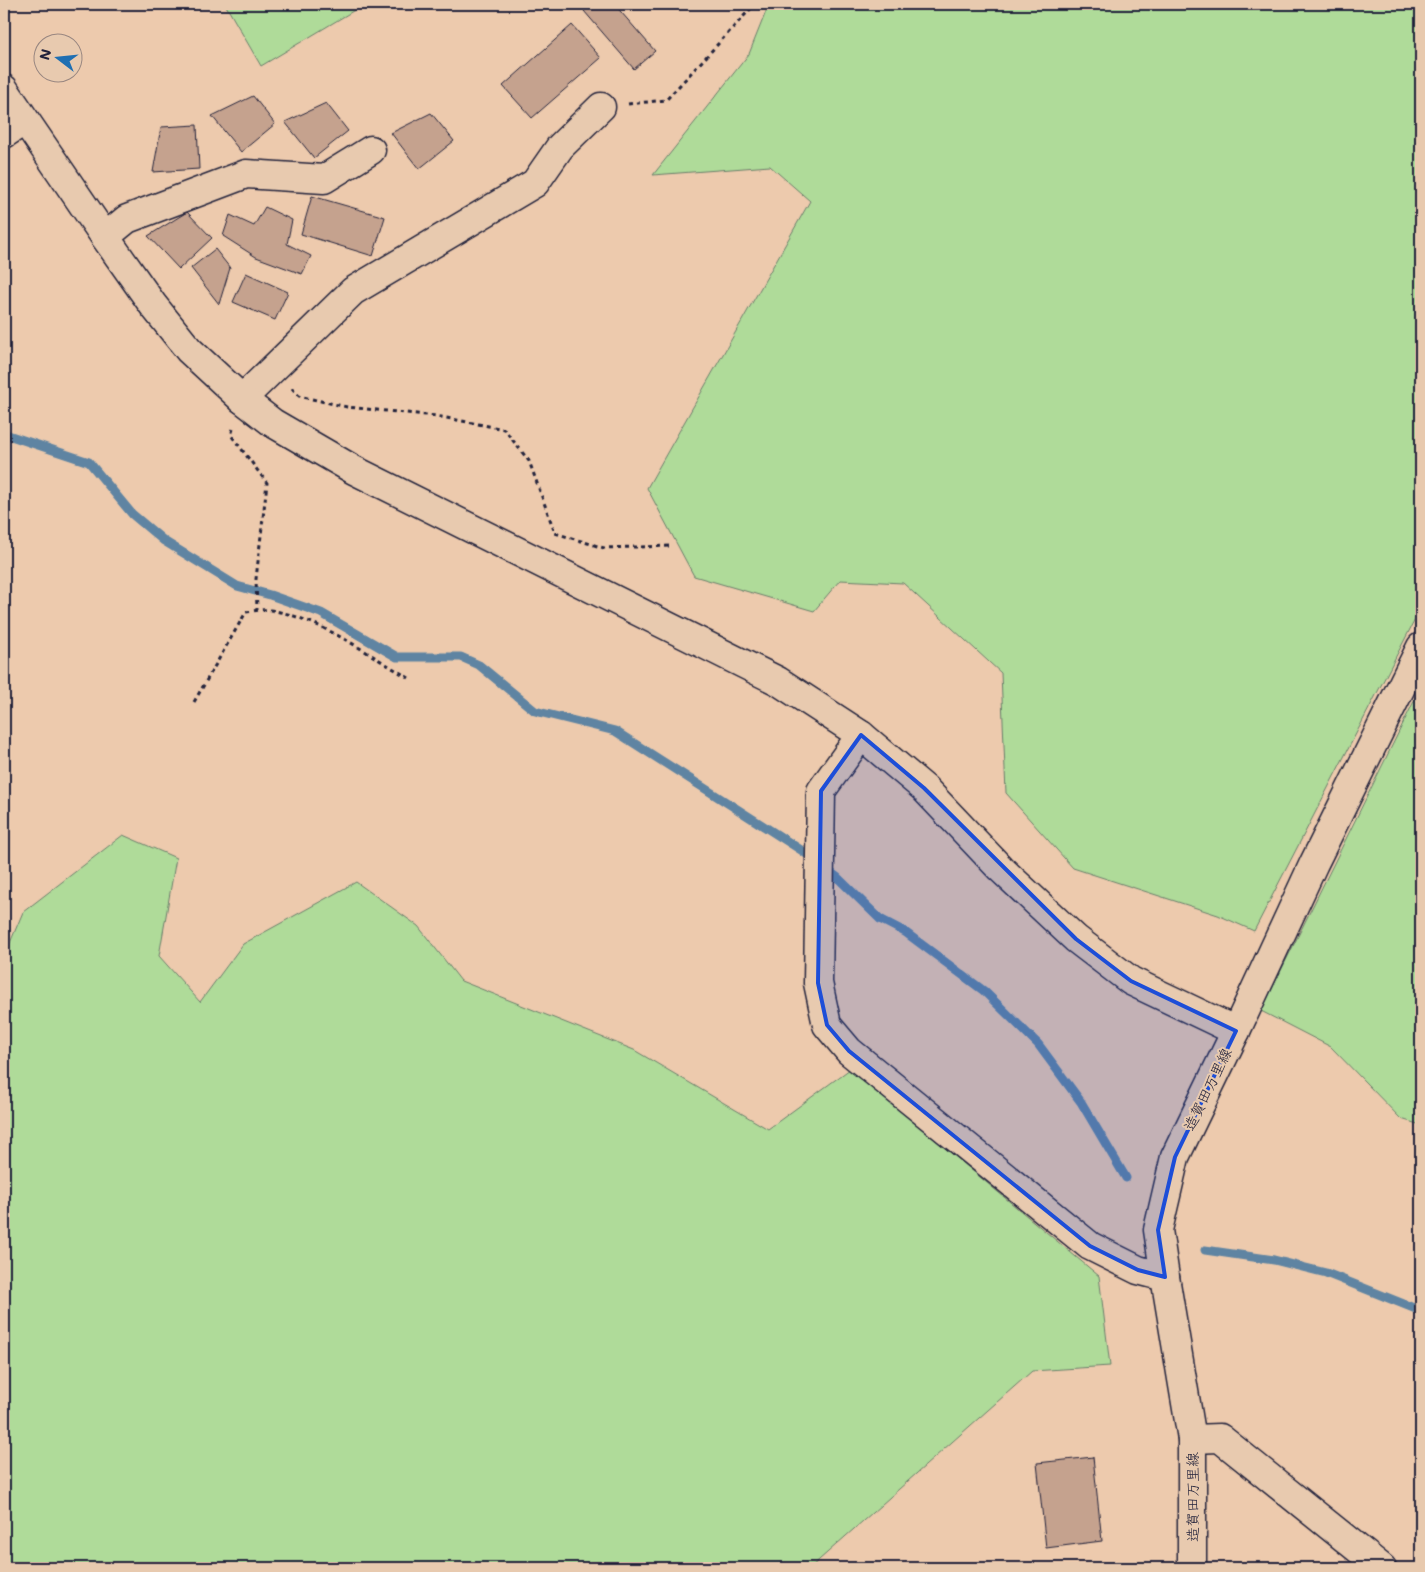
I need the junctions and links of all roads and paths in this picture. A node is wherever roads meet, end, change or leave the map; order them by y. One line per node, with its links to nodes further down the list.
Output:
1 (755, 4): 3 (path)
2 (4, 89): 4 (street)
3 (601, 107): 7 (street)
4 (14, 127): 6 (street)
5 (371, 150): 6 (street)
6 (105, 237): 8 (street)
7 (274, 368): 8 (street); 9 (path)
8 (242, 399): 10 (path); 14 (street)
9 (670, 546)
10 (257, 610): 12 (path); 13 (path)
11 (1421, 647): 15 (street, 造賀田万里線)
12 (409, 678)
13 (194, 702)
14 (861, 735): 15 (street); 16 (street)
15 (1236, 1031): 16 (street, 造賀田万里線)
16 (1165, 1277): 17 (street, 造賀田万里線)
17 (1192, 1439): 18 (street, 造賀田万里線); 19 (street)
18 (1192, 1568)
19 (1382, 1568)

